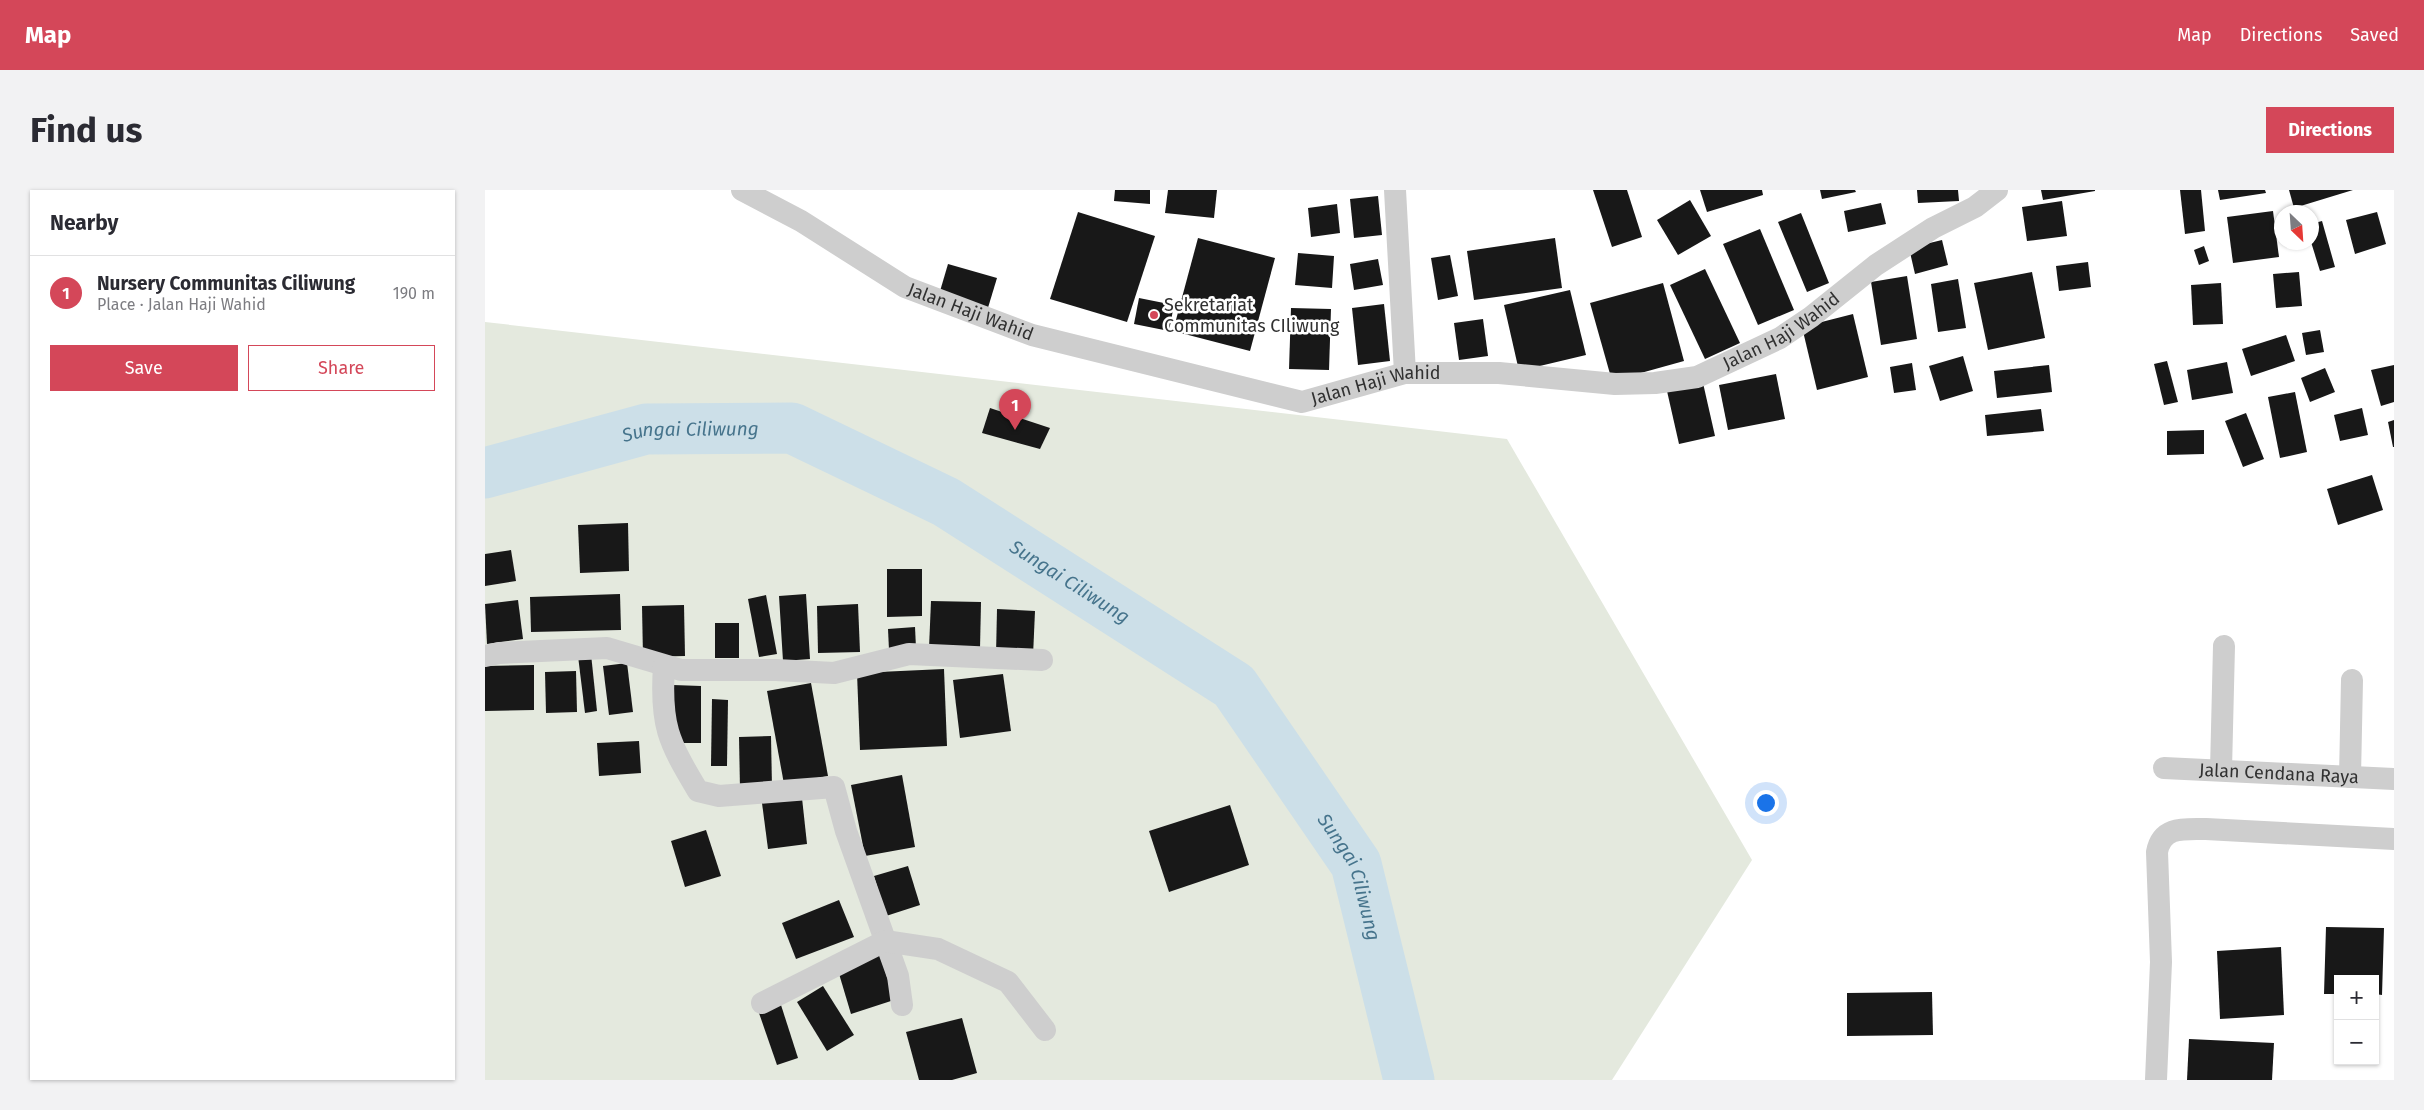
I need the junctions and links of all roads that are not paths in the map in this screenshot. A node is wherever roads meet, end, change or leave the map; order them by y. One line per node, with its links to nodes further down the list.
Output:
1 (742, 190): 4 (street, Jalan Haji Wahid)
2 (1395, 190): 4 (street)
3 (1997, 190): 4 (street, Jalan Haji Wahid)
4 (1405, 373)
5 (2224, 646): 11 (street)
6 (485, 656): 8 (street)
7 (1042, 660): 8 (street)
8 (664, 666): 15 (street)
9 (2351, 680): 12 (street)
10 (2164, 768): 11 (street, Jalan Cendana Raya)
11 (2221, 770): 12 (street, Jalan Cendana Raya)
12 (2350, 777): 13 (street, Jalan Cendana Raya)
13 (2394, 779)
14 (2394, 839): 19 (street)
15 (885, 941): 16 (street); 17 (street); 18 (street)
16 (762, 1003)
17 (902, 1005)
18 (1045, 1030)
19 (2156, 1080)

